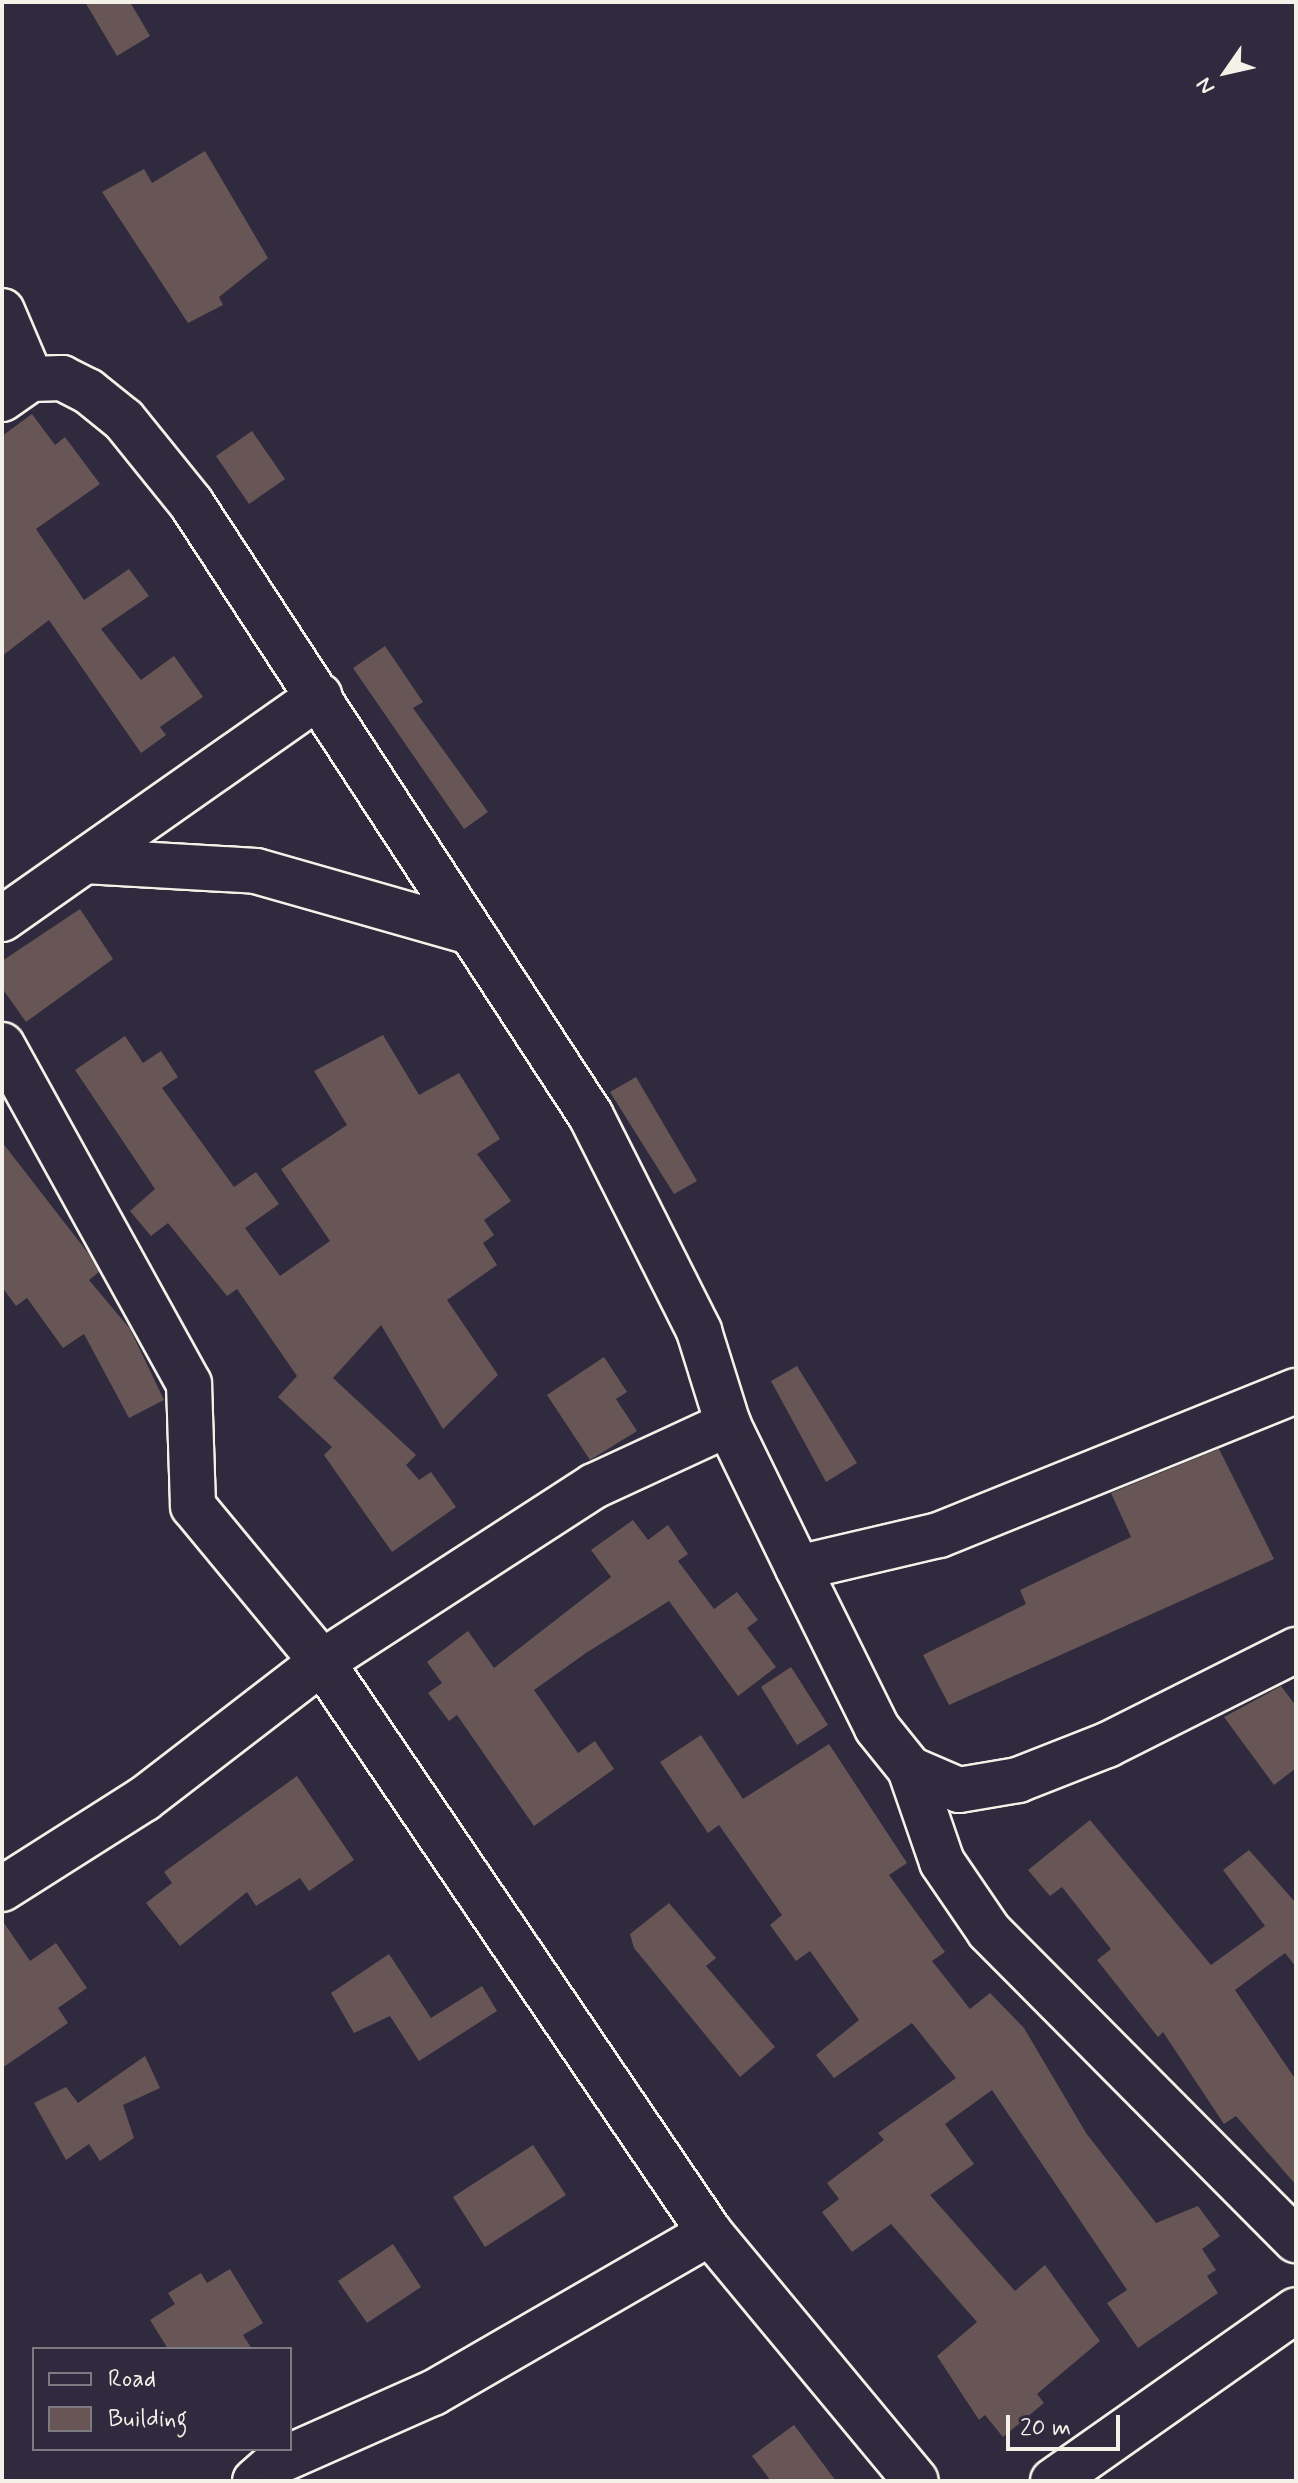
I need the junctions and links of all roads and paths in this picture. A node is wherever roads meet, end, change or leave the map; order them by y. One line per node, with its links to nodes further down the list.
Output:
1 (2, 311): 2 (street)
2 (17, 389): 3 (street)
3 (319, 696): 4 (street); 6 (street)
4 (85, 861): 5 (street); 6 (street)
5 (2, 919)
6 (470, 932): 9 (street)
7 (2, 1045): 12 (street)
8 (1296, 1391): 10 (street)
9 (728, 1424): 10 (street); 12 (street)
10 (798, 1568): 13 (street)
11 (1296, 1650): 13 (street)
12 (322, 1662): 14 (street); 15 (street)
13 (910, 1769): 16 (street)
14 (2, 1889)
15 (710, 2233): 18 (street); 19 (street)
16 (1296, 2240)
17 (1296, 2310): 20 (street)
18 (255, 2481)
19 (916, 2481)
20 (1053, 2481)

